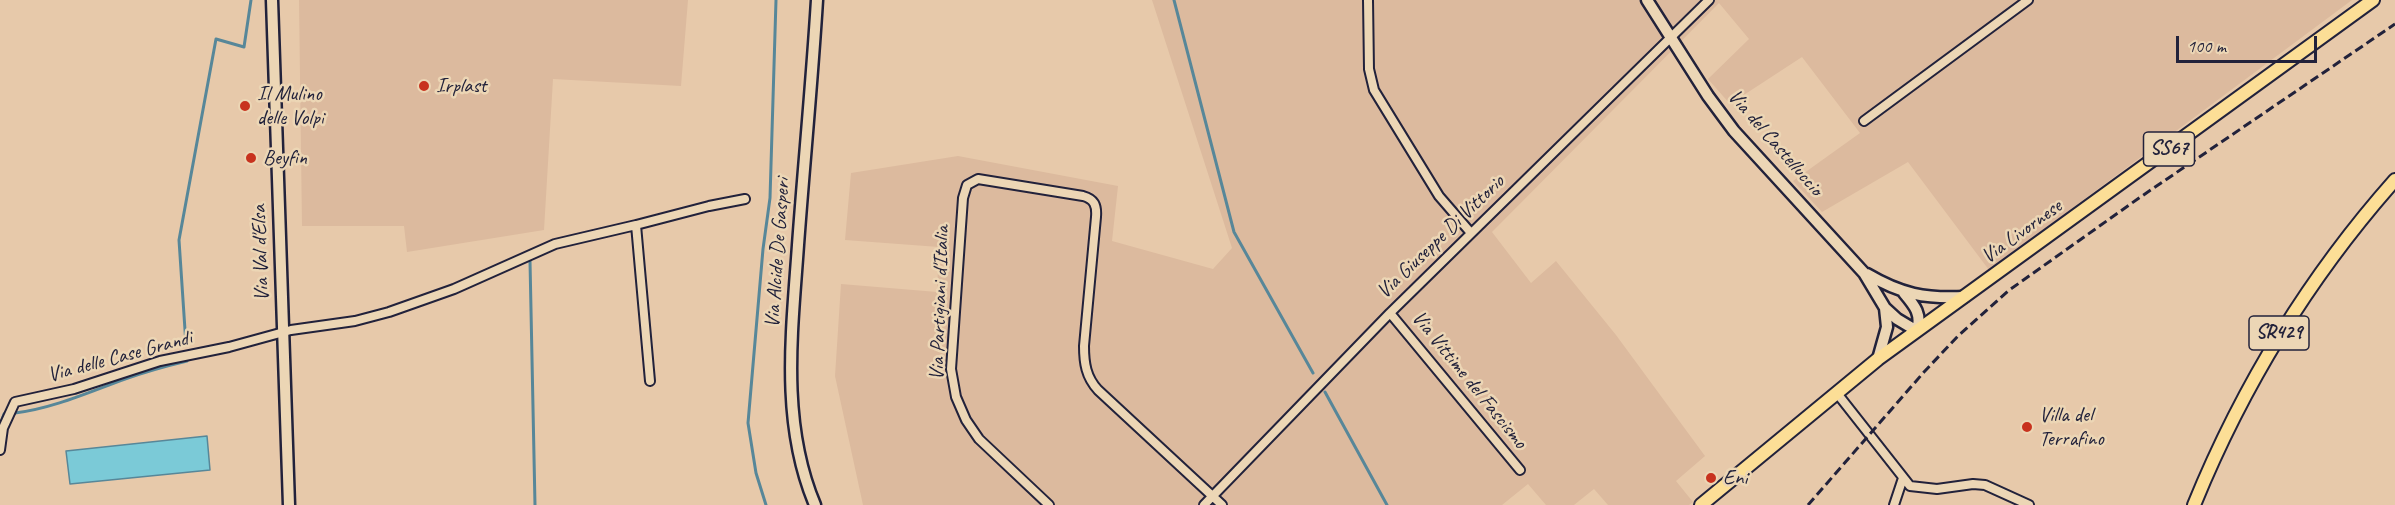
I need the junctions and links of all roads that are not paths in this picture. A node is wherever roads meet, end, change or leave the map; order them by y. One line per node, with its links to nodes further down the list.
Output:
1 (272, 0): 20 (street, Via Val d'Elsa)
2 (817, 0): 29 (street, Via Alcide De Gasperi)
3 (1368, 0): 13 (street)
4 (1647, 0): 8 (street, Via del Castelluccio)
5 (1709, 0): 8 (street, Via Giuseppe Di Vittorio)
6 (2028, 0): 9 (street)
7 (2373, 0): 16 (main road, Via Livornese / SS67)
8 (1672, 38): 13 (street, Via Giuseppe Di Vittorio); 14 (street, Via del Castelluccio)
9 (1863, 121)
10 (2395, 180): 36 (main road, SR429)
11 (745, 199): 12 (street)
12 (636, 225): 20 (street); 22 (street)
13 (1471, 233): 18 (street, Via Giuseppe Di Vittorio)
14 (1864, 273): 15 (street, Via del Castelluccio); 17 (street, Via del Castelluccio)
15 (1904, 293): 16 (street, Via del Castelluccio); 19 (street)
16 (1964, 297): 19 (main road, Via Livornese / SS67)
17 (1885, 308): 19 (street, Via del Castelluccio); 21 (street)
18 (1390, 313): 25 (street, Via Vittime del Fascismo); 27 (street, Via Giuseppe Di Vittorio)
19 (1917, 331): 21 (main road, Via Livornese / SS67)
20 (284, 332): 24 (street, Via delle Case Grandi); 28 (street, Via Val d'Elsa)
21 (1878, 359): 23 (main road, Via Livornese / SS67)
22 (650, 381)
23 (1836, 393): 26 (street); 33 (main road, Via Livornese / SS67)
24 (0, 450)
25 (1520, 470)
26 (1903, 478): 34 (street); 35 (street)
27 (1212, 496): 30 (street, Via Partigiani d'Italia); 31 (street, Via Giuseppe Di Vittorio); 32 (street)
28 (289, 505)
29 (815, 505)
30 (1050, 505)
31 (1204, 505)
32 (1222, 505)
33 (1701, 505)
34 (1894, 505)
35 (2029, 505)
36 (2194, 505)

